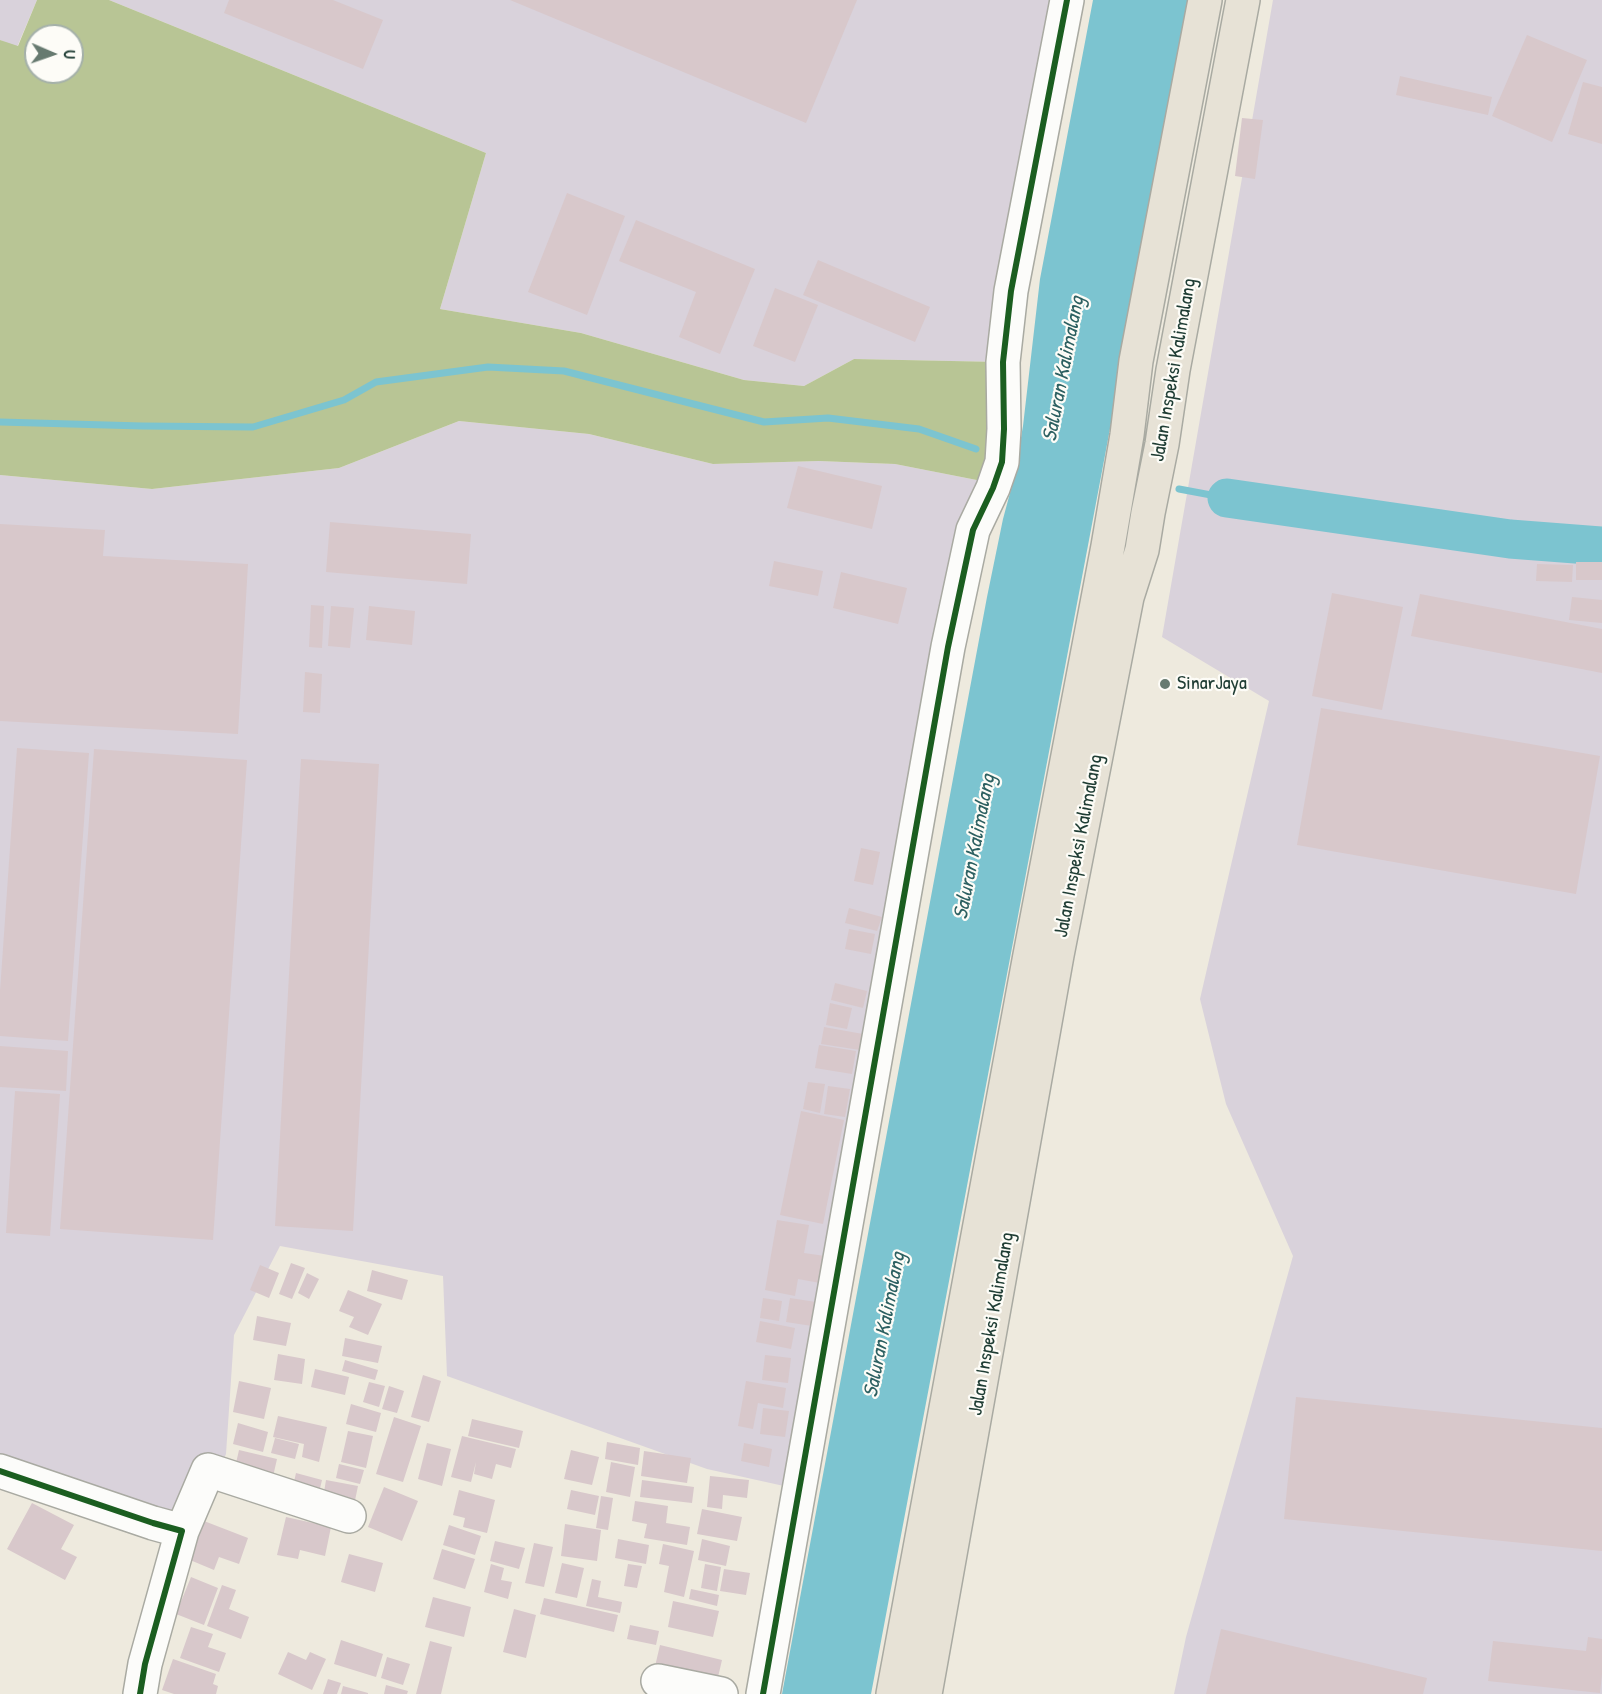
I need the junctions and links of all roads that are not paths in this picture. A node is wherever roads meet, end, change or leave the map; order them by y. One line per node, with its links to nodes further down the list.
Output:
1 (1067, 0): 13 (street)
2 (1205, 0): 4 (main road, Jalan Inspeksi Kalimalang)
3 (1243, 0): 4 (main road, Jalan Inspeksi Kalimalang)
4 (1044, 955): 8 (main road, Jalan Inspeksi Kalimalang); 9 (main road, Jalan Inspeksi Kalimalang)
5 (0, 1471): 7 (street)
6 (349, 1516): 7 (street)
7 (182, 1531): 11 (street)
8 (921, 1540): 9 (main road); 14 (main road, Jalan Inspeksi Kalimalang)
9 (952, 1551): 15 (main road, Jalan Inspeksi Kalimalang)
10 (658, 1681): 12 (street)
11 (140, 1694)
12 (721, 1694)
13 (763, 1694)
14 (893, 1694)
15 (925, 1694)

